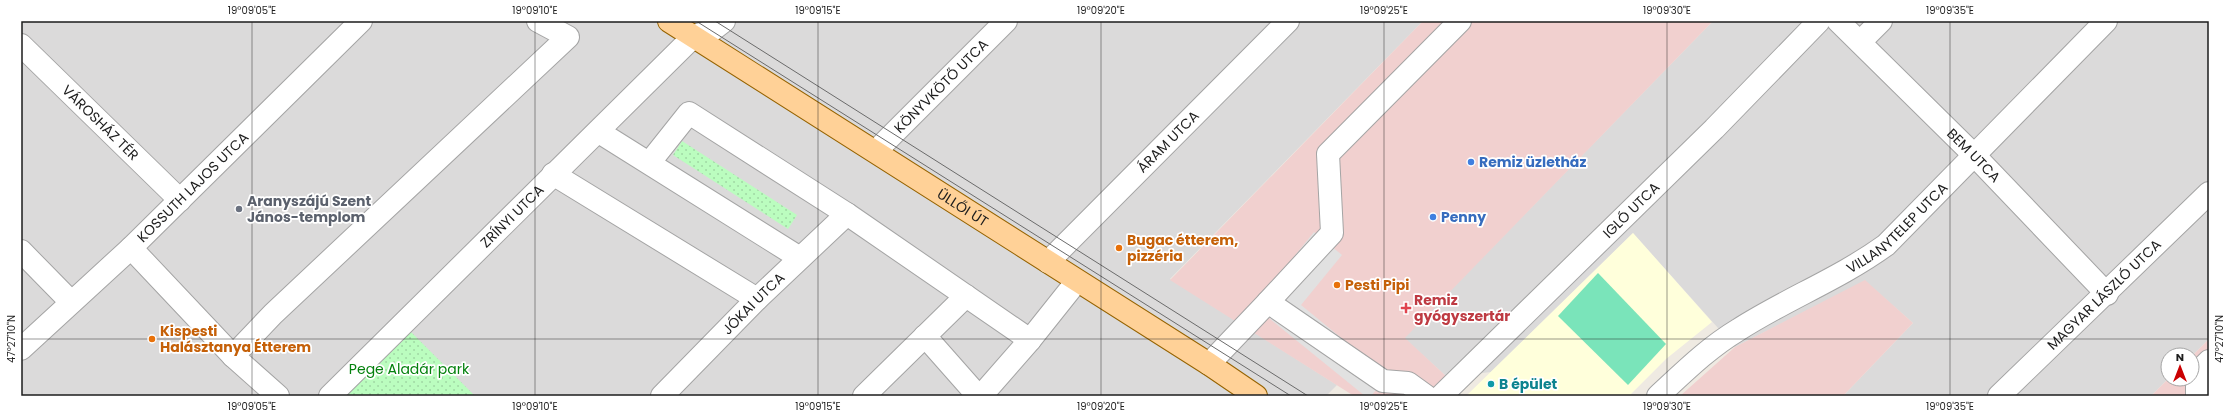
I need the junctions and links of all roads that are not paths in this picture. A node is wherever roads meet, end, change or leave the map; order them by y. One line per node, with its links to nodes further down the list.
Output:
1 (361, 21): 21 (street, KOSSUTH LAJOS UTCA)
2 (538, 21): 36 (street)
3 (669, 21): 12 (main road, ÜLLŐI ÚT)
4 (724, 21): 12 (street)
5 (1006, 21): 16 (street, KÖNYVKÖTŐ UTCA)
6 (1288, 21): 26 (street, ÁRAM UTCA)
7 (1460, 21): 32 (street)
8 (1819, 21): 46 (street, IGLÓ UTCA)
9 (1838, 21): 13 (street, BEM UTCA)
10 (1881, 21): 13 (street)
11 (2106, 21): 17 (street, VILLANYTELEP UTCA)
12 (694, 36): 15 (street, ZRÍNYI UTCA); 16 (main road, ÜLLŐI ÚT)
13 (1860, 42): 17 (street, BEM UTCA)
14 (21, 45): 21 (street, VÁROSHÁZ TÉR)
15 (599, 132): 18 (street); 19 (street, ZRÍNYI UTCA)
16 (876, 151): 26 (main road, ÜLLŐI ÚT)
17 (1975, 156): 28 (street, BEM UTCA); 47 (street, VILLANYTELEP UTCA)
18 (650, 162): 22 (street); 25 (street)
19 (553, 174): 30 (street); 40 (street, ZRÍNYI UTCA)
20 (2209, 193): 28 (street, MAGYAR LÁSZLÓ UTCA)
21 (180, 200): 23 (street, KOSSUTH LAJOS UTCA)
22 (847, 214): 25 (street, JÓKAI UTCA); 29 (street)
23 (131, 248): 31 (street, KOSSUTH LAJOS UTCA); 36 (street)
24 (21, 251): 31 (street)
25 (800, 258): 30 (street, JÓKAI UTCA)
26 (1048, 262): 27 (main road, ÜLLŐI ÚT)
27 (1077, 281): 34 (street); 38 (main road, ÜLLŐI ÚT)
28 (2107, 294): 48 (street, MAGYAR LÁSZLÓ UTCA)
29 (966, 296): 33 (street); 34 (street)
30 (757, 299): 41 (street, JÓKAI UTCA)
31 (71, 302): 35 (street, KOSSUTH LAJOS UTCA)
32 (1268, 302): 38 (street); 45 (street)
33 (925, 336): 42 (street); 43 (street)
34 (1030, 340): 43 (street)
35 (21, 349)
36 (233, 356): 39 (street)
37 (2209, 361): 49 (street)
38 (1209, 364): 44 (main road, ÜLLŐI ÚT)
39 (278, 396)
40 (330, 396)
41 (662, 396)
42 (864, 396)
43 (980, 396)
44 (1256, 396)
45 (1426, 396)
46 (1441, 396)
47 (1658, 396)
48 (1999, 396)
49 (2197, 396)

